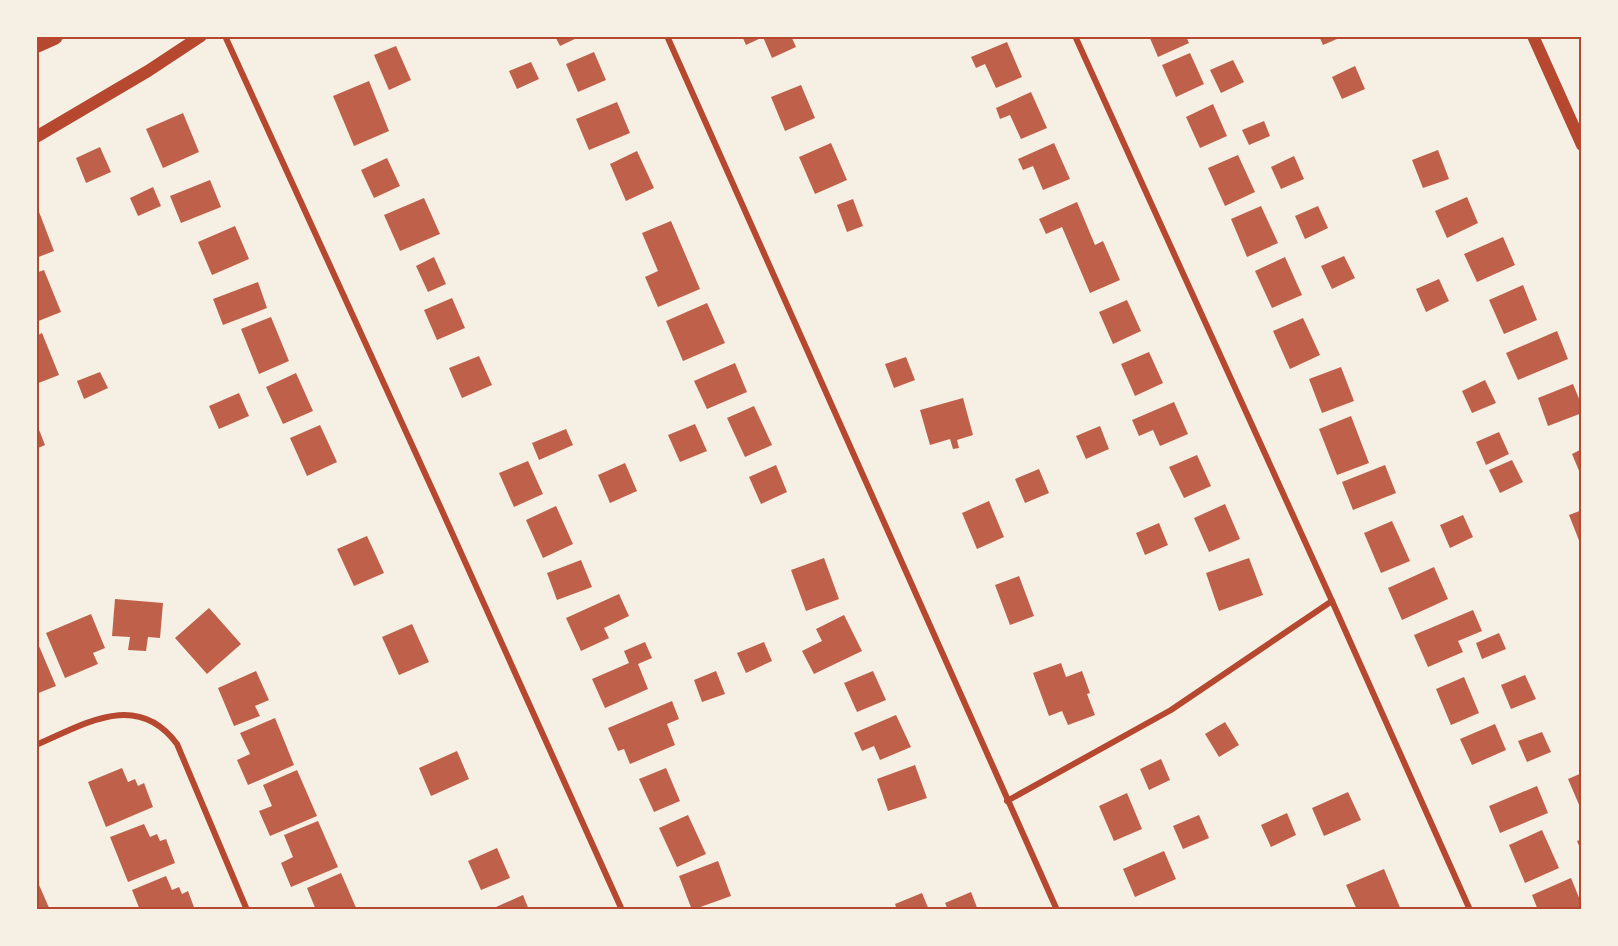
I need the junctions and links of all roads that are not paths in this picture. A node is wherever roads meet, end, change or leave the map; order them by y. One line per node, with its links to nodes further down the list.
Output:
1 (54, 36): 7 (highway)
2 (201, 36): 8 (main road)
3 (225, 36): 14 (street)
4 (667, 36): 12 (street)
5 (1075, 36): 10 (street)
6 (1533, 36): 9 (main road)
7 (36, 44)
8 (36, 137)
9 (1582, 145)
10 (1332, 601): 12 (street); 16 (street)
11 (36, 745): 13 (street)
12 (1007, 801): 15 (street)
13 (247, 910)
14 (622, 910)
15 (1057, 910)
16 (1470, 910)

